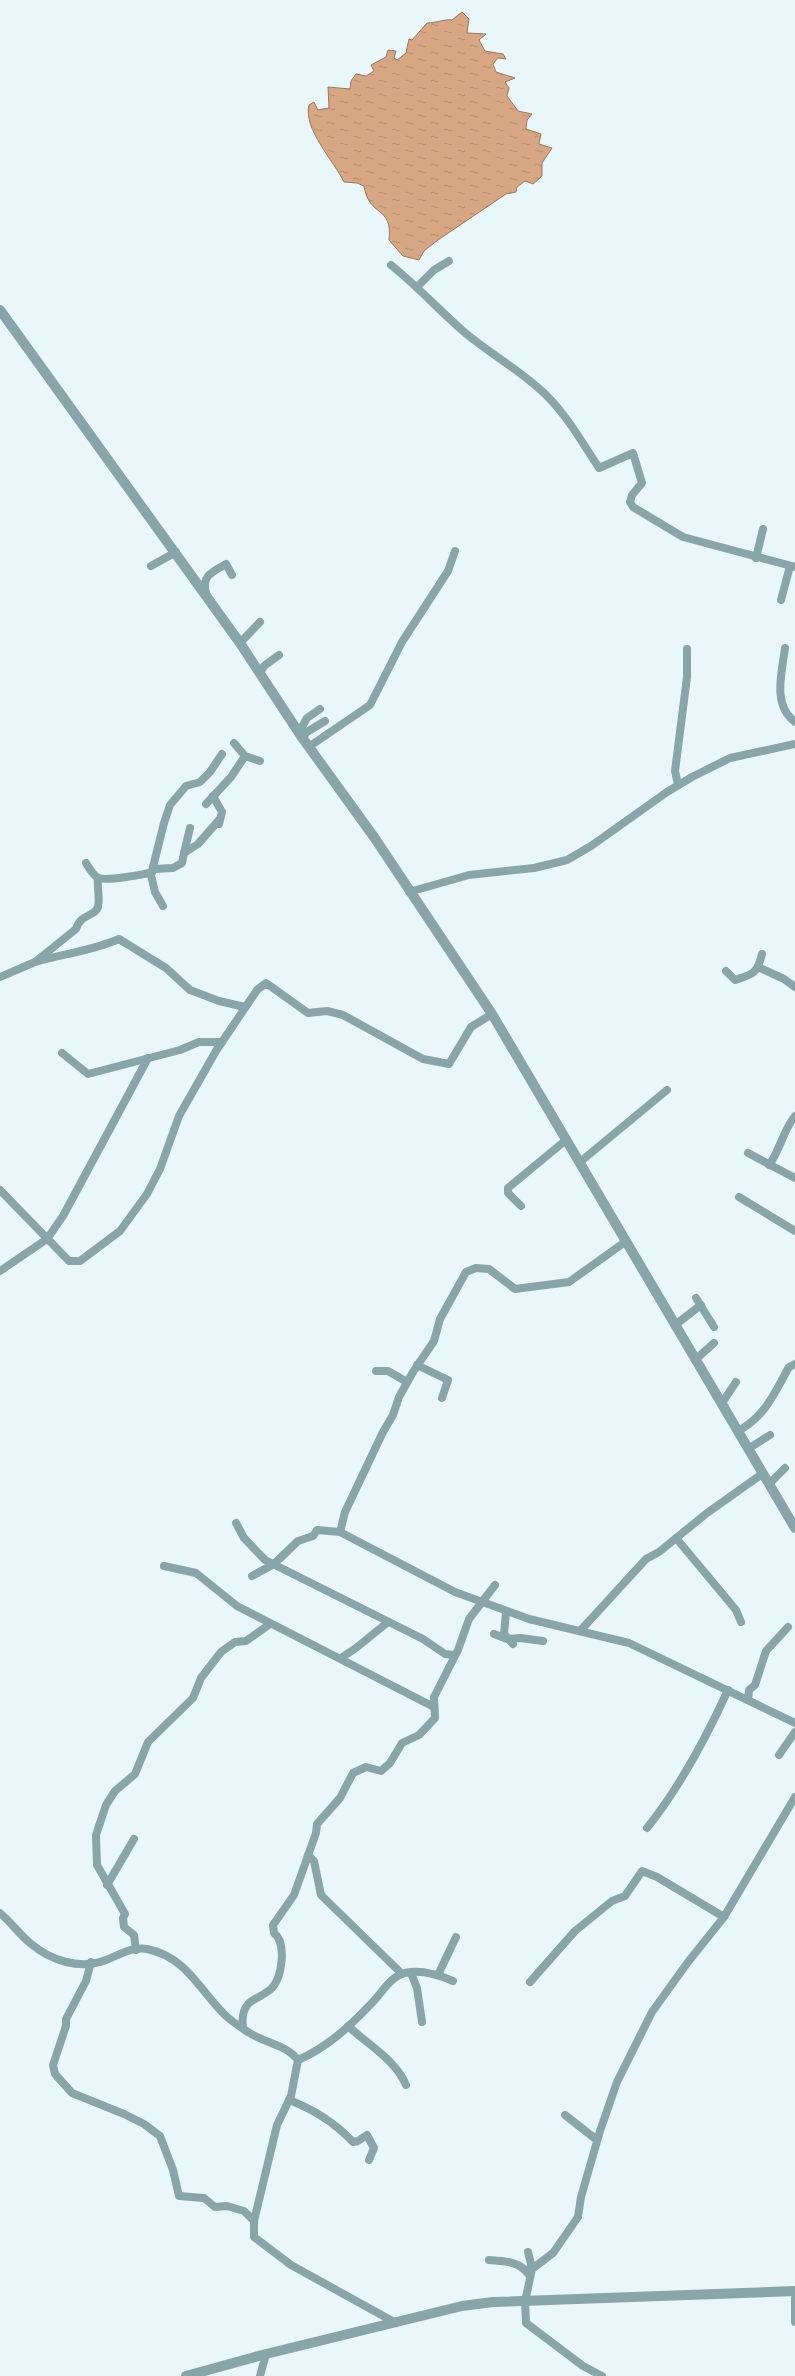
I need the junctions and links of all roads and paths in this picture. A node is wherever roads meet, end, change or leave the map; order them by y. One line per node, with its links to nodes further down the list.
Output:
1 (449, 261): 3 (street)
2 (391, 265): 3 (street)
3 (418, 286): 8 (street)
4 (0, 310): 7 (street)
5 (763, 529): 8 (street)
6 (455, 551): 26 (street)
7 (176, 552): 9 (street); 12 (street)
8 (756, 558): 10 (street)
9 (151, 566)
10 (792, 566): 13 (street)
11 (232, 575): 12 (street)
12 (206, 597): 15 (street)
13 (781, 600)
14 (260, 622): 15 (street)
15 (240, 643): 19 (street)
16 (785, 648): 22 (street)
17 (686, 649): 30 (street)
18 (279, 655): 19 (street)
19 (260, 673): 23 (street)
20 (320, 709): 23 (street)
21 (325, 721): 23 (street)
22 (795, 722)
23 (303, 735): 26 (street)
24 (234, 743): 28 (street)
25 (795, 744): 30 (street)
26 (310, 746): 38 (street)
27 (222, 754): 36 (street)
28 (245, 756): 29 (street); 31 (street)
29 (260, 761)
30 (678, 785): 38 (street)
31 (213, 796): 32 (street); 34 (street)
32 (206, 804)
33 (190, 828): 34 (street)
34 (184, 853): 36 (street)
35 (86, 863): 37 (street)
36 (153, 870): 37 (street); 39 (street)
37 (98, 878): 41 (street)
38 (409, 892): 47 (street)
39 (163, 906)
40 (762, 954): 42 (street)
41 (35, 962): 44 (street); 46 (street)
42 (758, 966): 43 (street); 45 (street)
43 (726, 971)
44 (0, 977)
45 (795, 987)
46 (246, 1007): 47 (street); 48 (street)
47 (492, 1014): 53 (street)
48 (222, 1042): 50 (street); 62 (street)
49 (62, 1053): 50 (street)
50 (148, 1058): 62 (street)
51 (667, 1090): 55 (street)
52 (795, 1116): 56 (street)
53 (566, 1140): 55 (street); 60 (street)
54 (748, 1153): 56 (street)
55 (580, 1162): 63 (street)
56 (768, 1165): 57 (street)
57 (795, 1178)
58 (0, 1190): 62 (street)
59 (739, 1197): 61 (street)
60 (521, 1206)
61 (795, 1231)
62 (47, 1239): 64 (street)
63 (625, 1242): 67 (street); 72 (street)
64 (0, 1271)
65 (696, 1298): 66 (street)
66 (701, 1305): 67 (street); 68 (street)
67 (676, 1325): 70 (street)
68 (714, 1327)
69 (714, 1343): 70 (street)
70 (696, 1359): 77 (street)
71 (795, 1364): 78 (street)
72 (418, 1365): 74 (street); 76 (street)
73 (376, 1370): 74 (street)
74 (407, 1382): 86 (street)
75 (736, 1382): 77 (street)
76 (442, 1398)
77 (722, 1403): 78 (street)
78 (738, 1431): 80 (street)
79 (770, 1435): 80 (street)
80 (748, 1449): 82 (street)
81 (785, 1468): 83 (street)
82 (762, 1474): 83 (street); 87 (street)
83 (769, 1484): 85 (street)
84 (236, 1523): 88 (street)
85 (795, 1528)
86 (340, 1532): 88 (street); 92 (street)
87 (676, 1538): 95 (street); 98 (street)
88 (274, 1564): 90 (street); 94 (street)
89 (164, 1566): 96 (street)
90 (252, 1576)
91 (495, 1585): 92 (street)
92 (482, 1603): 93 (street); 102 (street)
93 (506, 1612): 98 (street); 101 (street)
94 (388, 1622): 102 (street); 103 (street)
95 (741, 1622)
96 (270, 1624): 103 (street); 114 (street)
97 (788, 1627): 105 (street)
98 (580, 1631): 104 (street)
99 (494, 1634): 101 (street)
100 (543, 1641): 101 (street)
101 (510, 1642)
102 (454, 1655): 106 (street)
103 (341, 1658): 106 (street)
104 (728, 1690): 105 (street); 111 (street)
105 (748, 1700): 107 (street)
106 (434, 1707): 113 (street)
107 (795, 1723)
108 (795, 1732): 109 (street)
109 (779, 1756)
110 (795, 1797): 116 (street)
111 (647, 1828)
112 (134, 1839): 114 (street)
113 (308, 1855): 120 (street); 126 (street)
114 (107, 1885): 118 (street)
115 (0, 1913): 119 (street)
116 (724, 1917): 123 (street); 131 (street)
117 (456, 1937): 121 (street)
118 (136, 1950): 119 (street); 126 (street)
119 (91, 1962): 133 (street)
120 (406, 1973): 121 (street); 124 (street); 125 (street)
121 (438, 1976): 122 (street)
122 (454, 1981)
123 (530, 1982)
124 (422, 2022)
125 (348, 2026): 127 (street); 128 (street)
126 (243, 2028): 127 (street)
127 (298, 2060): 129 (street)
128 (406, 2085)
129 (289, 2100): 132 (street); 133 (street)
130 (565, 2116): 131 (street)
131 (597, 2140): 136 (street)
132 (369, 2160)
133 (254, 2221): 141 (street)
134 (528, 2252): 136 (street)
135 (489, 2260): 136 (street)
136 (530, 2276): 139 (street)
137 (795, 2291): 139 (street)
138 (795, 2298): 140 (street)
139 (525, 2302): 141 (street); 145 (street)
140 (795, 2322)
141 (396, 2323): 142 (street)
142 (266, 2354): 143 (street); 144 (street)
143 (186, 2376)
144 (260, 2376)
145 (602, 2376)

